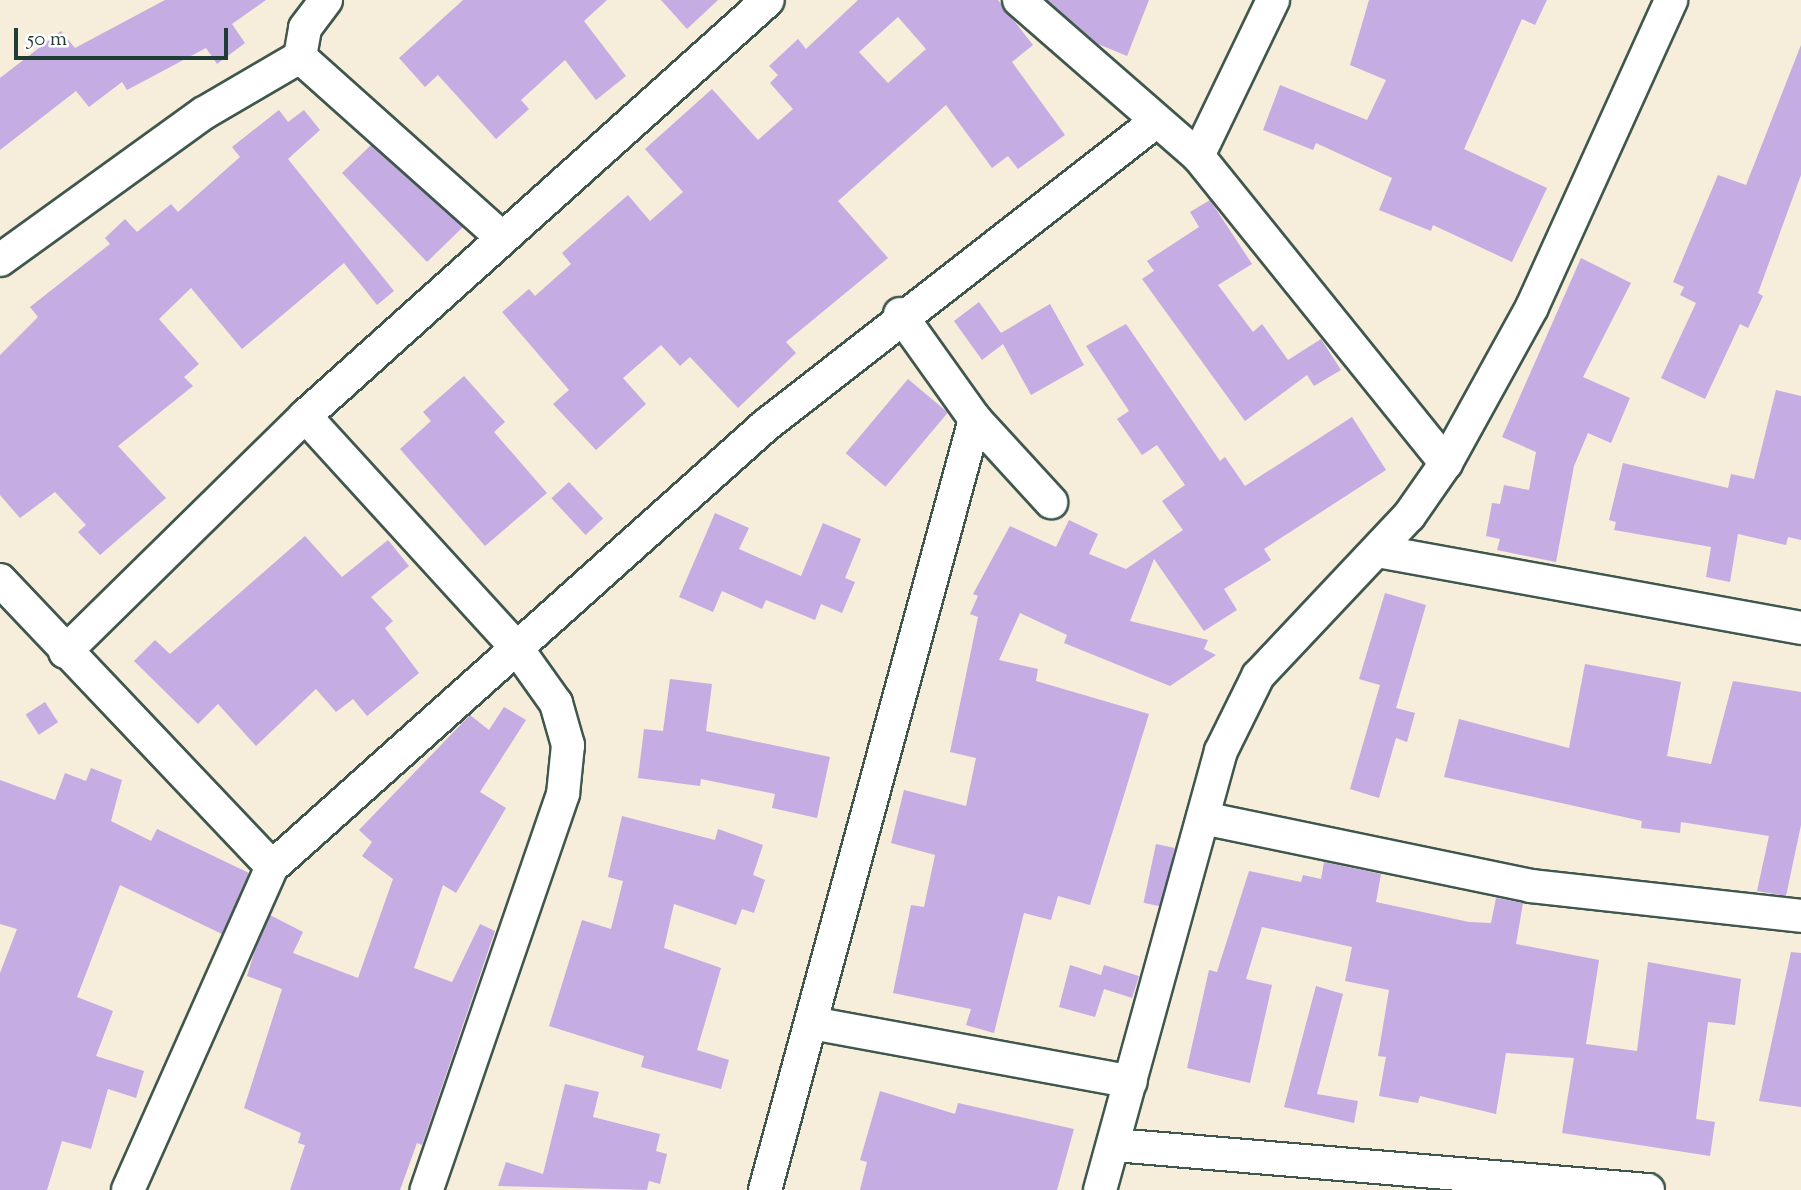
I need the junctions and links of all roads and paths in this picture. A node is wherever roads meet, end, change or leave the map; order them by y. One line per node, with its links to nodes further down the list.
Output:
1 (326, 0): 6 (street)
2 (768, 0): 9 (street)
3 (1019, 0): 7 (street)
4 (1273, 0): 8 (street)
5 (1671, 0): 14 (street)
6 (300, 57): 9 (street); 10 (street)
7 (1155, 121): 8 (street); 11 (street)
8 (1198, 156): 14 (street)
9 (500, 236): 12 (street)
10 (0, 260)
11 (901, 314): 13 (street); 19 (street)
12 (306, 416): 19 (street); 20 (street)
13 (975, 419): 15 (street); 24 (street)
14 (1446, 463): 16 (street)
15 (1051, 502)
16 (1378, 551): 18 (street); 21 (street)
17 (0, 580): 20 (street)
18 (1801, 628)
19 (516, 647): 22 (street); 28 (street)
20 (65, 652): 22 (street)
21 (1203, 818): 23 (street); 25 (street)
22 (272, 867): 27 (street)
23 (1801, 916)
24 (811, 1023): 25 (street); 29 (street)
25 (1131, 1083): 26 (street)
26 (1115, 1145): 30 (street); 31 (street)
27 (128, 1190)
28 (427, 1190)
29 (765, 1190)
30 (1100, 1190)
31 (1648, 1190)

